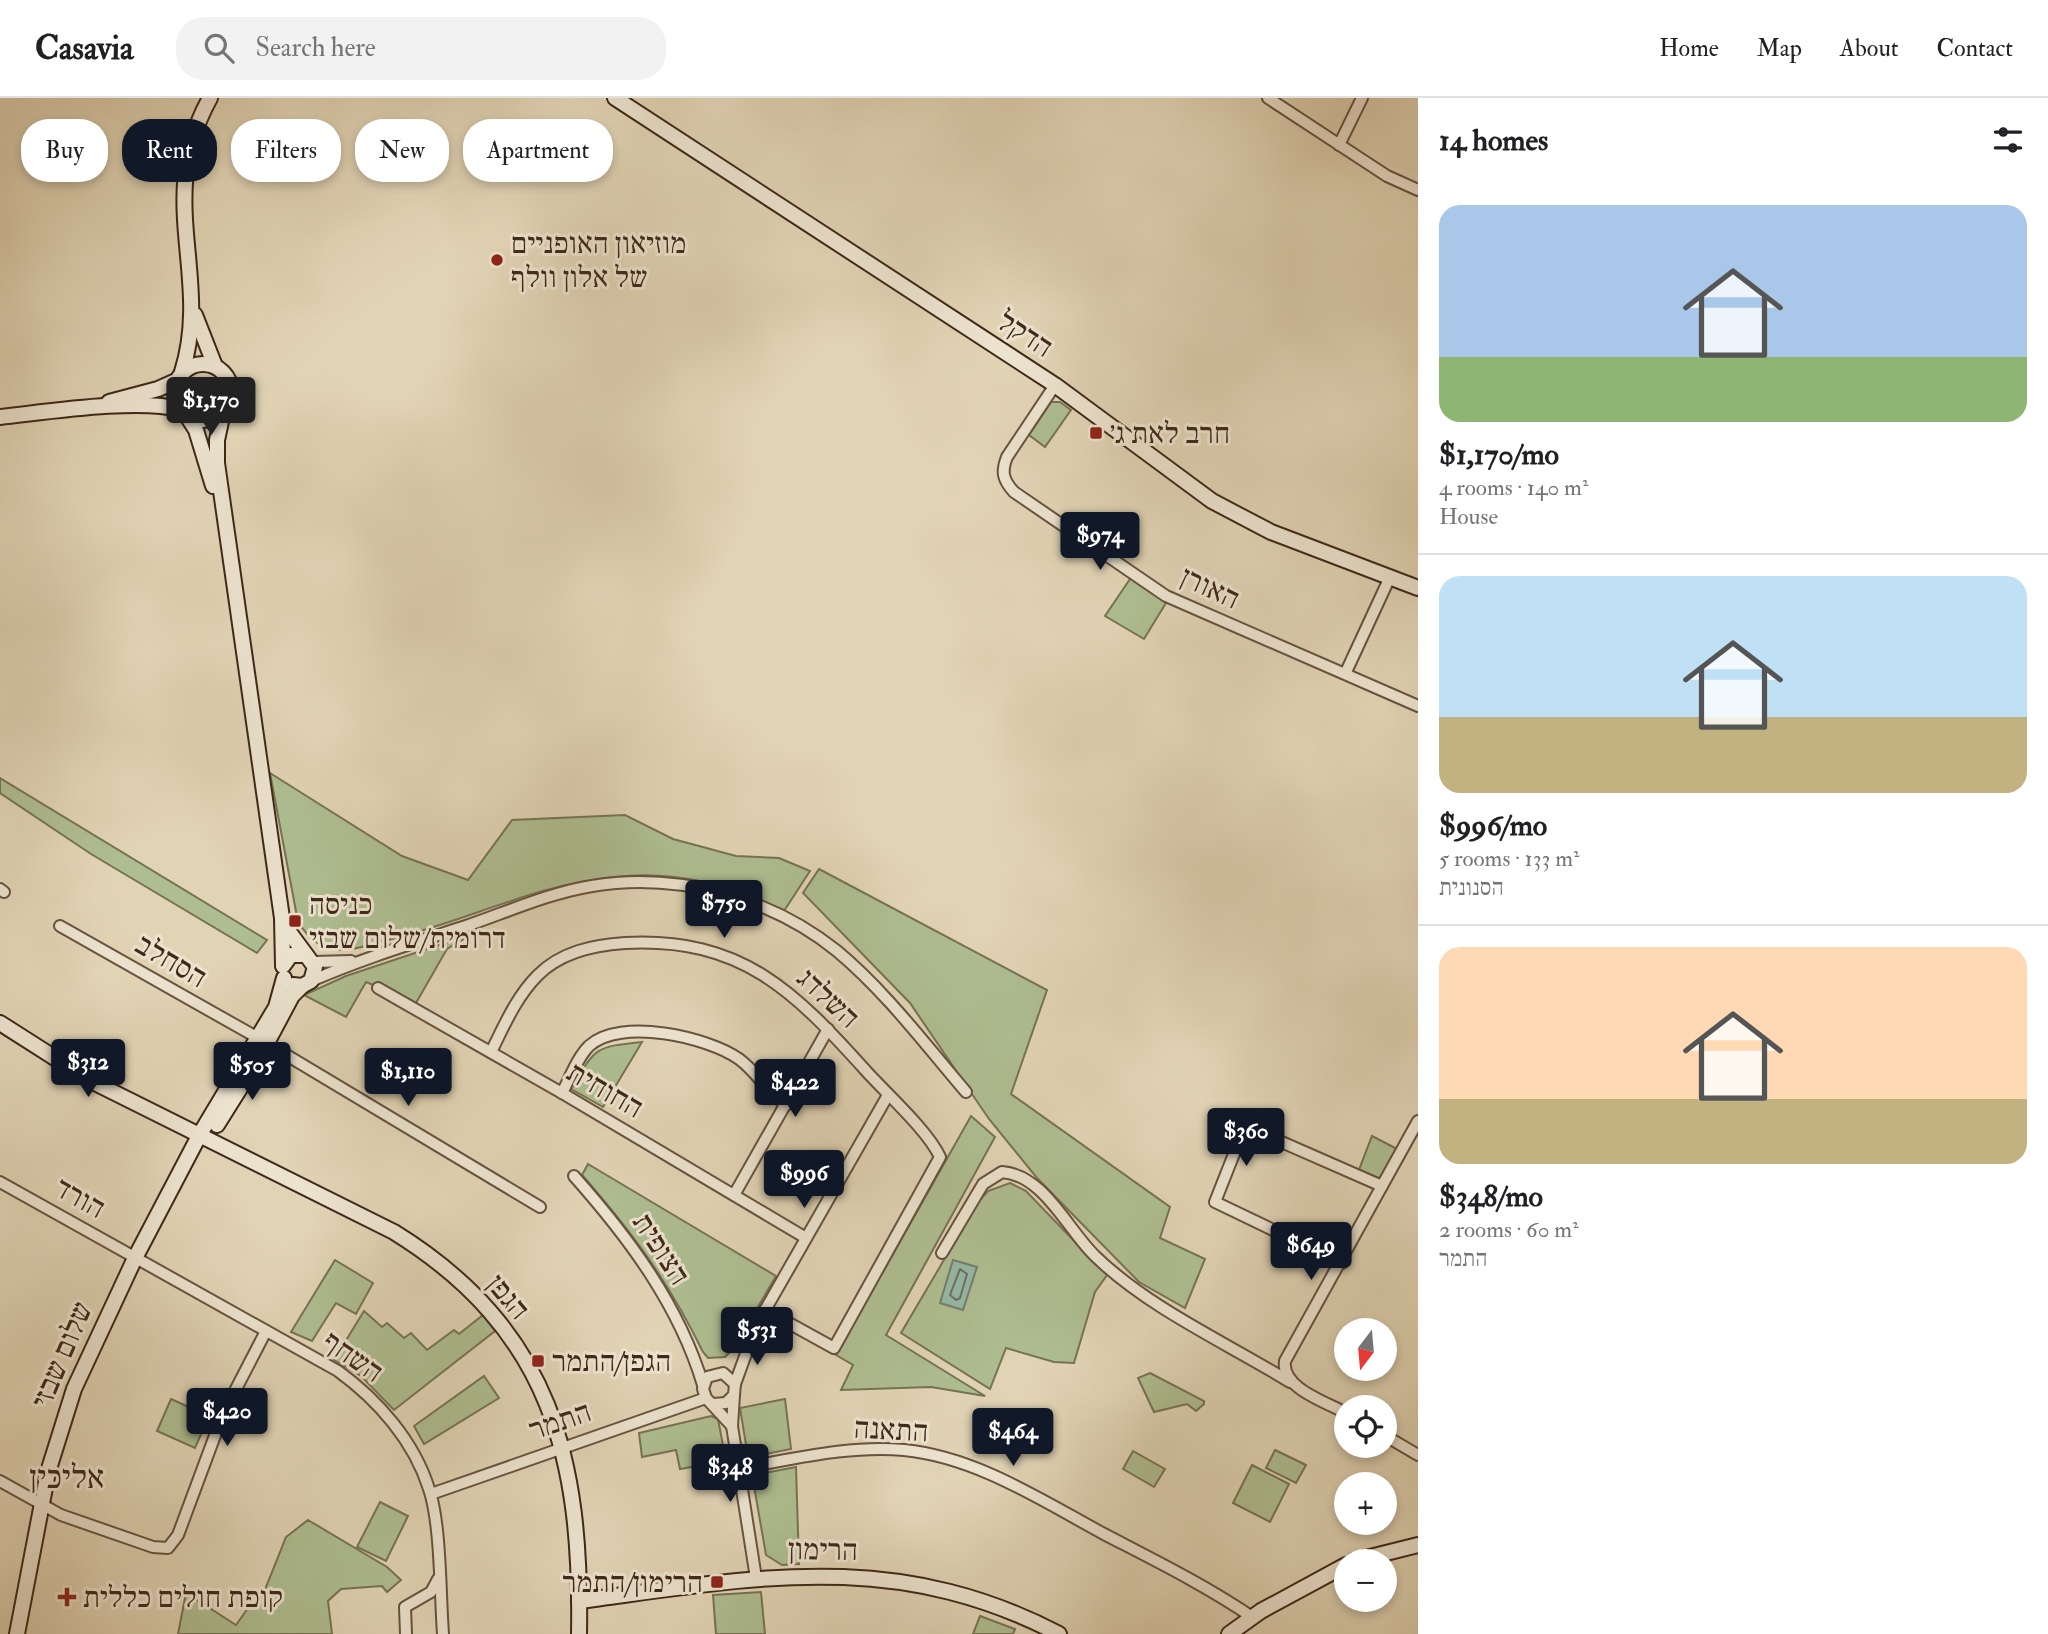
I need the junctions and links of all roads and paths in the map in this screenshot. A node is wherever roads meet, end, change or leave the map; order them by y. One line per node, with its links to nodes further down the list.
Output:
1 (210, 98): 7 (street)
2 (615, 98): 10 (street, הדקל)
3 (1268, 98): 5 (street)
4 (1362, 98): 5 (street)
5 (1339, 145): 6 (street)
6 (1418, 190)
7 (191, 303): 8 (street); 9 (street)
8 (215, 366): 9 (street); 13 (street)
9 (179, 376): 11 (street); 12 (street)
10 (1055, 385): 16 (street, הדקל); 18 (street, האורן)
11 (80, 409): 12 (street); 14 (street)
12 (183, 412): 13 (street); 15 (street)
13 (223, 412): 15 (street)
14 (0, 417)
15 (224, 525): 20 (street)
16 (1390, 577): 17 (street, הדקל); 18 (street)
17 (1418, 588)
18 (1346, 672): 19 (street)
19 (1418, 706)
20 (282, 918): 22 (street); 24 (street)
21 (60, 926): 29 (street, הסחלב)
22 (310, 959): 23 (street); 24 (street); 25 (street)
23 (365, 960): 25 (street); 31 (street)
24 (283, 972): 25 (street); 29 (street, שלום שבזי)
25 (306, 984): 29 (street, שלום שבזי)
26 (377, 988): 30 (street, החוחית)
27 (0, 1023): 36 (street, הגפן)
28 (828, 1029): 30 (street, השלדג); 33 (street, השלדג); 34 (street)
29 (263, 1041): 36 (street, שלום שבזי); 41 (street, הסחלב)
30 (491, 1052): 32 (street, החוחית)
31 (966, 1092)
32 (562, 1093): 34 (street); 40 (street, החוחית)
33 (888, 1095): 42 (street); 46 (street, השלדג)
34 (786, 1105): 40 (street)
35 (1418, 1121): 39 (street)
36 (204, 1136): 44 (street, שלום שבזי); 58 (street, הגפן)
37 (574, 1176): 49 (street, הצופית)
38 (0, 1182): 44 (street, הורד)
39 (1382, 1186): 45 (street); 45 (street)
40 (734, 1195): 42 (street, החוחית)
41 (540, 1207)
42 (806, 1238): 46 (street)
43 (942, 1253): 51 (street)
44 (135, 1258): 47 (street, השחף); 63 (street, שלום שבזי)
45 (1342, 1263): 51 (street)
46 (765, 1310): 48 (street)
47 (266, 1331): 62 (street, השחף); 63 (street)
48 (749, 1341): 50 (street); 53 (street)
49 (694, 1358): 50 (street, הצופית); 52 (street, הצופית)
50 (716, 1373): 52 (street); 53 (street)
51 (1290, 1382): 55 (street)
52 (703, 1385): 54 (street)
53 (735, 1390): 54 (street); 56 (street)
54 (709, 1401): 56 (street); 58 (street, התמר)
55 (1334, 1406)
56 (732, 1426): 60 (street)
57 (1397, 1443): 59 (street)
58 (562, 1446): 62 (street, התמר); 69 (street, הגפן)
59 (1418, 1455)
60 (741, 1468): 68 (street); 70 (street, התאנה)
61 (0, 1482): 63 (street)
62 (431, 1494): 67 (street, השחף)
63 (41, 1505): 71 (street, שלום שבזי)
64 (1418, 1545): 65 (street)
65 (1397, 1550)
66 (1334, 1572): 70 (street)
67 (439, 1576): 72 (street); 73 (street, השחף)
68 (756, 1578): 69 (street, הרימון); 75 (street, הרימון)
69 (579, 1601): 74 (street, הגפן)
70 (1252, 1617): 76 (street)
71 (17, 1634)
72 (405, 1634)
73 (443, 1634)
74 (579, 1634)
75 (1059, 1634)
76 (1229, 1634)

